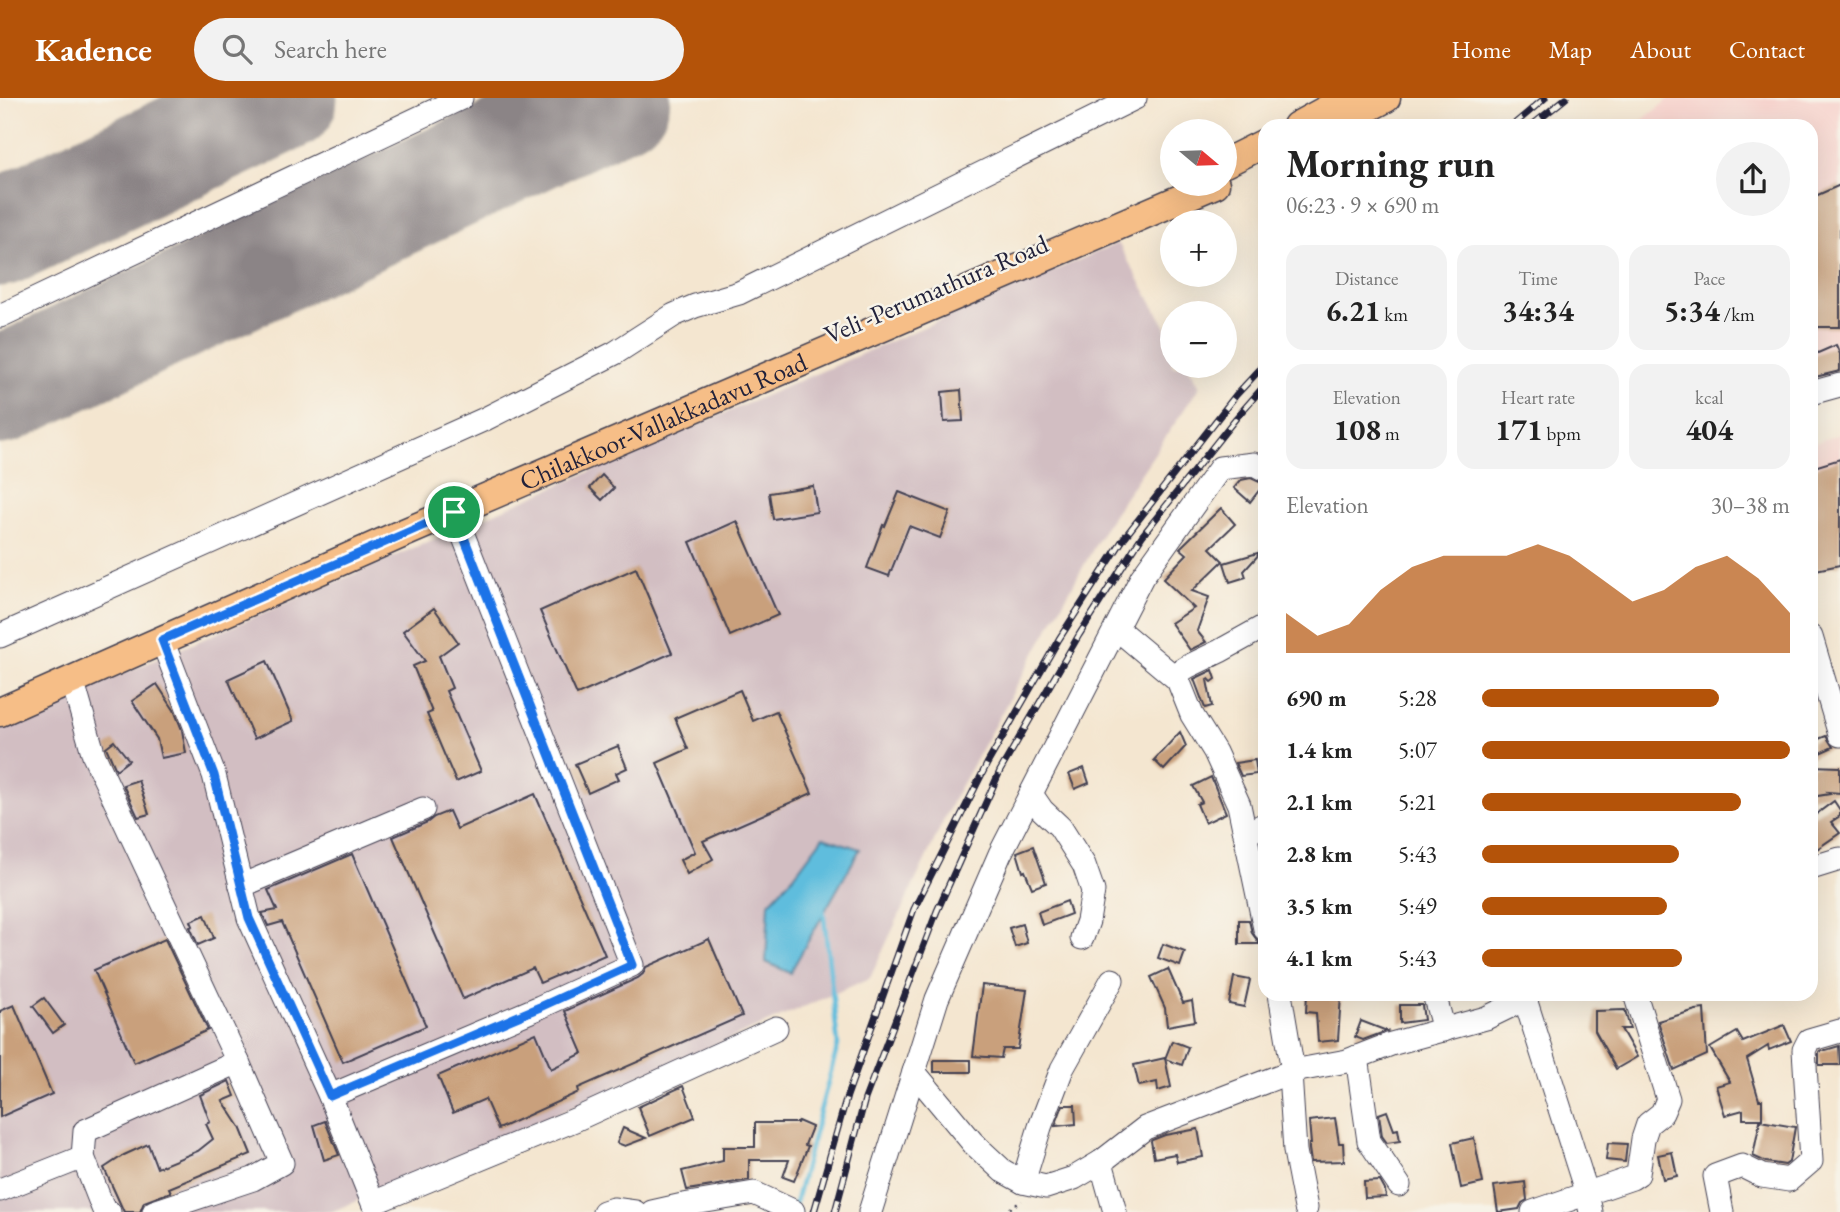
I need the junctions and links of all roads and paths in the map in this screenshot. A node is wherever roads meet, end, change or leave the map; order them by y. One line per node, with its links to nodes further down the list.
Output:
1 (461, 98): 13 (street)
2 (1135, 98): 20 (street)
3 (1348, 98): 5 (main road)
4 (1386, 98): 6 (main road)
5 (1310, 119)
6 (1346, 119)
7 (1258, 146): 8 (main road)
8 (1237, 157)
9 (1258, 165): 10 (main road)
10 (1237, 174)
11 (1160, 192): 25 (main road, Veli -Perumathura Road)
12 (1187, 196): 17 (main road, Chilakkoor-Vallakkadavu Road)
13 (0, 316)
14 (1840, 385): 15 (street)
15 (1818, 391)
16 (1258, 466): 18 (street)
17 (454, 512): 21 (main road, Chilakkoor-Vallakkadavu Road); 49 (street)
18 (1116, 628): 24 (street); 28 (street)
19 (1258, 630): 24 (street)
20 (0, 636)
21 (162, 640): 23 (main road, Chilakkoor-Vallakkadavu Road); 34 (street)
22 (1818, 661): 27 (street)
23 (72, 679): 26 (main road, Chilakkoor-Vallakkadavu Road); 46 (street)
24 (1178, 680): 30 (street)
25 (0, 696)
26 (0, 712)
27 (1840, 735)
28 (1031, 794): 35 (street); 47 (street)
29 (423, 809): 34 (street)
30 (1255, 829): 31 (street)
31 (1258, 859)
32 (1840, 859): 33 (street)
33 (1818, 866)
34 (241, 886): 49 (street)
35 (1082, 938)
36 (1112, 980): 52 (street)
37 (1281, 1001): 48 (street)
38 (1436, 1001): 43 (street)
39 (1518, 1001): 43 (street)
40 (1528, 1001): 55 (street)
41 (1637, 1001): 55 (street)
42 (776, 1028): 49 (street)
43 (1444, 1030): 45 (street)
44 (1840, 1031): 66 (street)
45 (1357, 1057): 48 (street); 53 (street)
46 (238, 1062): 50 (street); 58 (street)
47 (914, 1072): 52 (street); 63 (street)
48 (1292, 1072): 51 (street); 56 (street)
49 (330, 1096)
50 (83, 1157): 54 (street); 57 (street)
51 (1101, 1162): 52 (street); 64 (street)
52 (1023, 1182)
53 (1399, 1185)
54 (0, 1191)
55 (1589, 1203): 65 (street)
56 (1306, 1209)
57 (109, 1212)
58 (155, 1212)
59 (604, 1212): 60 (street)
60 (635, 1212)
61 (652, 1212): 62 (street)
62 (793, 1212)
63 (870, 1212)
64 (1115, 1212)
65 (1533, 1212)
66 (1722, 1212)

